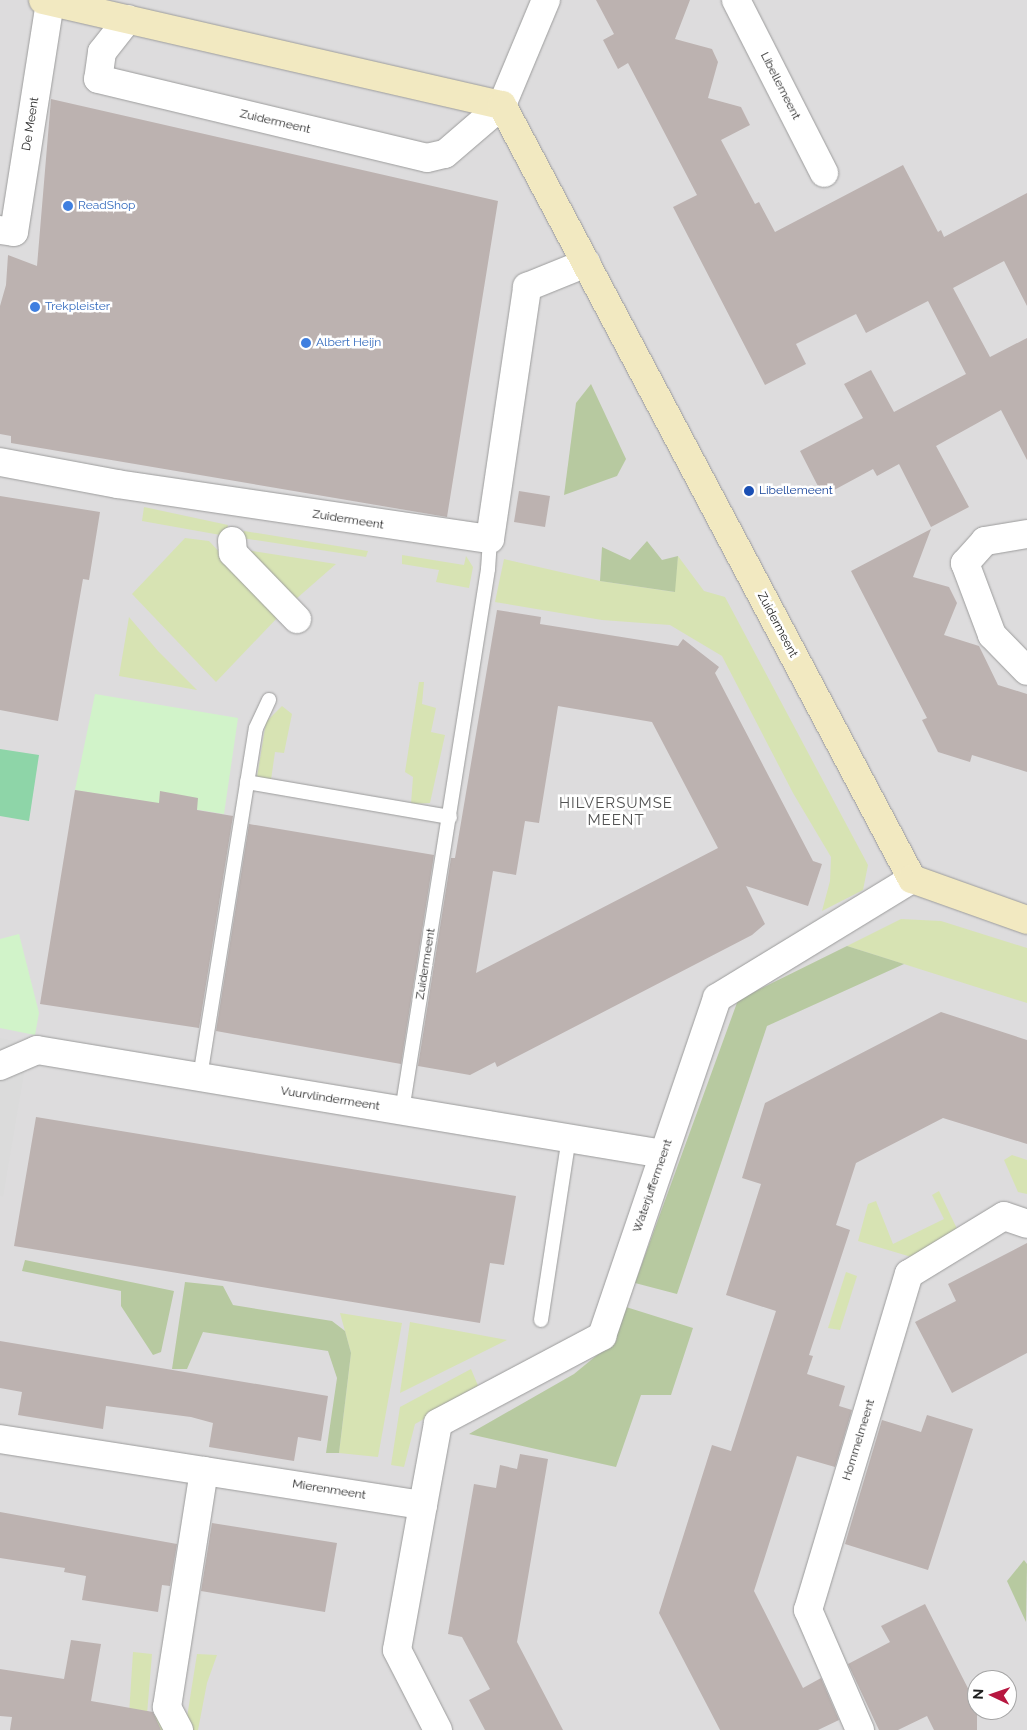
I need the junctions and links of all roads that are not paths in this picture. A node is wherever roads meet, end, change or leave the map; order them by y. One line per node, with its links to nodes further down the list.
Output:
1 (546, 0): 5 (street)
2 (736, 0): 6 (street, Libellemeent)
3 (46, 1): 4 (street); 7 (street, De Meent)
4 (128, 19): 5 (street); 5 (street, Zuidermeent)
5 (502, 105): 8 (street, Zuidermeent)
6 (824, 173)
7 (0, 230)
8 (586, 263): 11 (street, Zuidermeent); 18 (street, Zuidermeent)
9 (0, 462): 11 (street, Zuidermeent)
10 (1027, 534): 14 (street)
11 (490, 539): 17 (lane, Zuidermeent)
12 (232, 541): 13 (street)
13 (297, 618)
14 (1027, 671)
15 (269, 700): 16 (lane)
16 (247, 782): 17 (lane); 21 (lane)
17 (450, 817): 22 (lane, Zuidermeent)
18 (912, 879): 19 (street); 24 (street, Waterjuffermeent)
19 (1027, 920)
20 (0, 1066): 21 (street, Vuurvlindermeent)
21 (200, 1077): 22 (street, Vuurvlindermeent)
22 (402, 1110): 23 (street, Vuurvlindermeent)
23 (568, 1138): 24 (street, Vuurvlindermeent); 26 (lane)
24 (663, 1154): 29 (street, Waterjuffermeent)
25 (1027, 1224): 32 (street, Hommelmeent)
26 (541, 1320)
27 (0, 1439): 28 (street, Mierenmeent)
28 (204, 1471): 29 (street, Mierenmeent); 30 (street)
29 (423, 1505): 31 (street)
30 (179, 1730)
31 (438, 1730)
32 (860, 1730)

